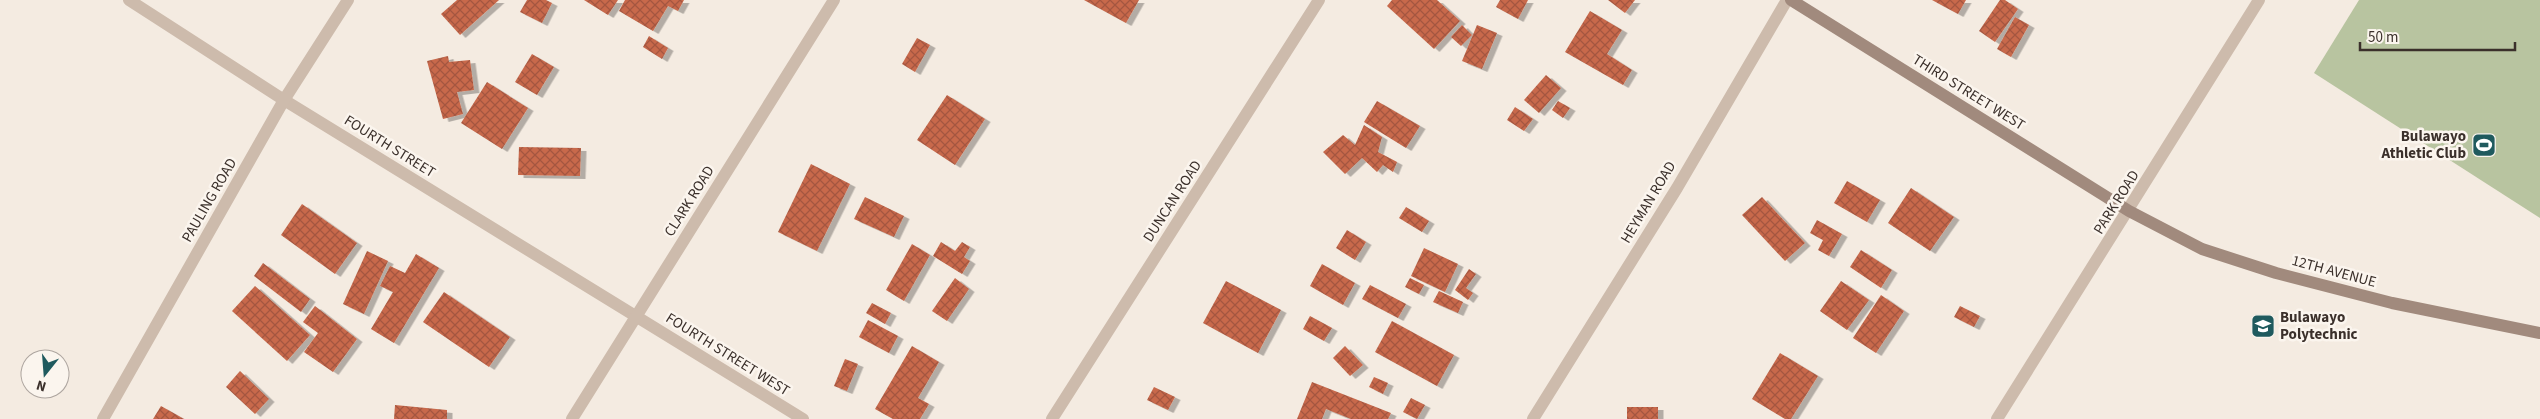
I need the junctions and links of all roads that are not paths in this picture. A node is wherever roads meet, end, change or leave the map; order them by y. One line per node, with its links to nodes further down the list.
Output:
1 (129, 0): 8 (street, FOURTH STREET)
2 (348, 0): 8 (street, PAULING ROAD)
3 (834, 0): 10 (street, CLARK ROAD)
4 (1320, 0): 15 (street, DUNCAN ROAD)
5 (1787, 0): 16 (street, HEYMAN ROAD)
6 (1791, 0): 9 (main road, THIRD STREET WEST)
7 (2259, 0): 9 (street, PARK ROAD)
8 (284, 100): 10 (street, FOURTH STREET); 12 (street, PAULING ROAD)
9 (2129, 211): 11 (main road, 12TH AVENUE); 17 (street, PARK ROAD)
10 (636, 316): 13 (street, CLARK ROAD); 14 (street, FOURTH STREET WEST)
11 (2540, 333)
12 (103, 419)
13 (572, 419)
14 (803, 419)
15 (1052, 419)
16 (1533, 419)
17 (1997, 419)

